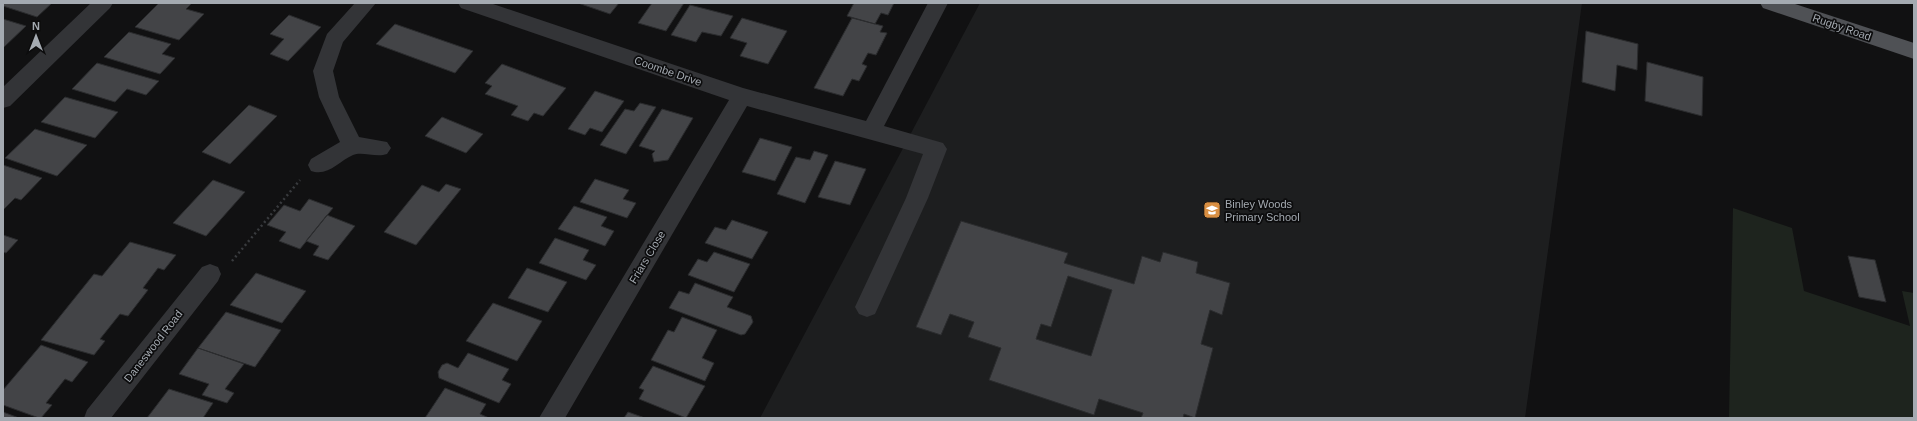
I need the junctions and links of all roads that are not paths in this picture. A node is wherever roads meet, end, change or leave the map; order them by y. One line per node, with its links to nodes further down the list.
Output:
1 (103, 3): 9 (street)
2 (366, 3): 11 (street)
3 (468, 3): 6 (street, Coombe Drive)
4 (938, 3): 10 (street)
5 (1770, 3): 7 (main road, Rugby Road)
6 (512, 10): 8 (street, Coombe Drive)
7 (1914, 51)
8 (742, 96): 10 (street, Coombe Drive); 17 (street, Friars Close)
9 (3, 100)
10 (871, 132): 15 (street, Coombe Drive)
11 (352, 145): 12 (street); 13 (street)
12 (380, 148)
13 (319, 165)
14 (210, 274): 16 (street, Daneswood Road)
15 (867, 307)
16 (96, 418)
17 (551, 418)

